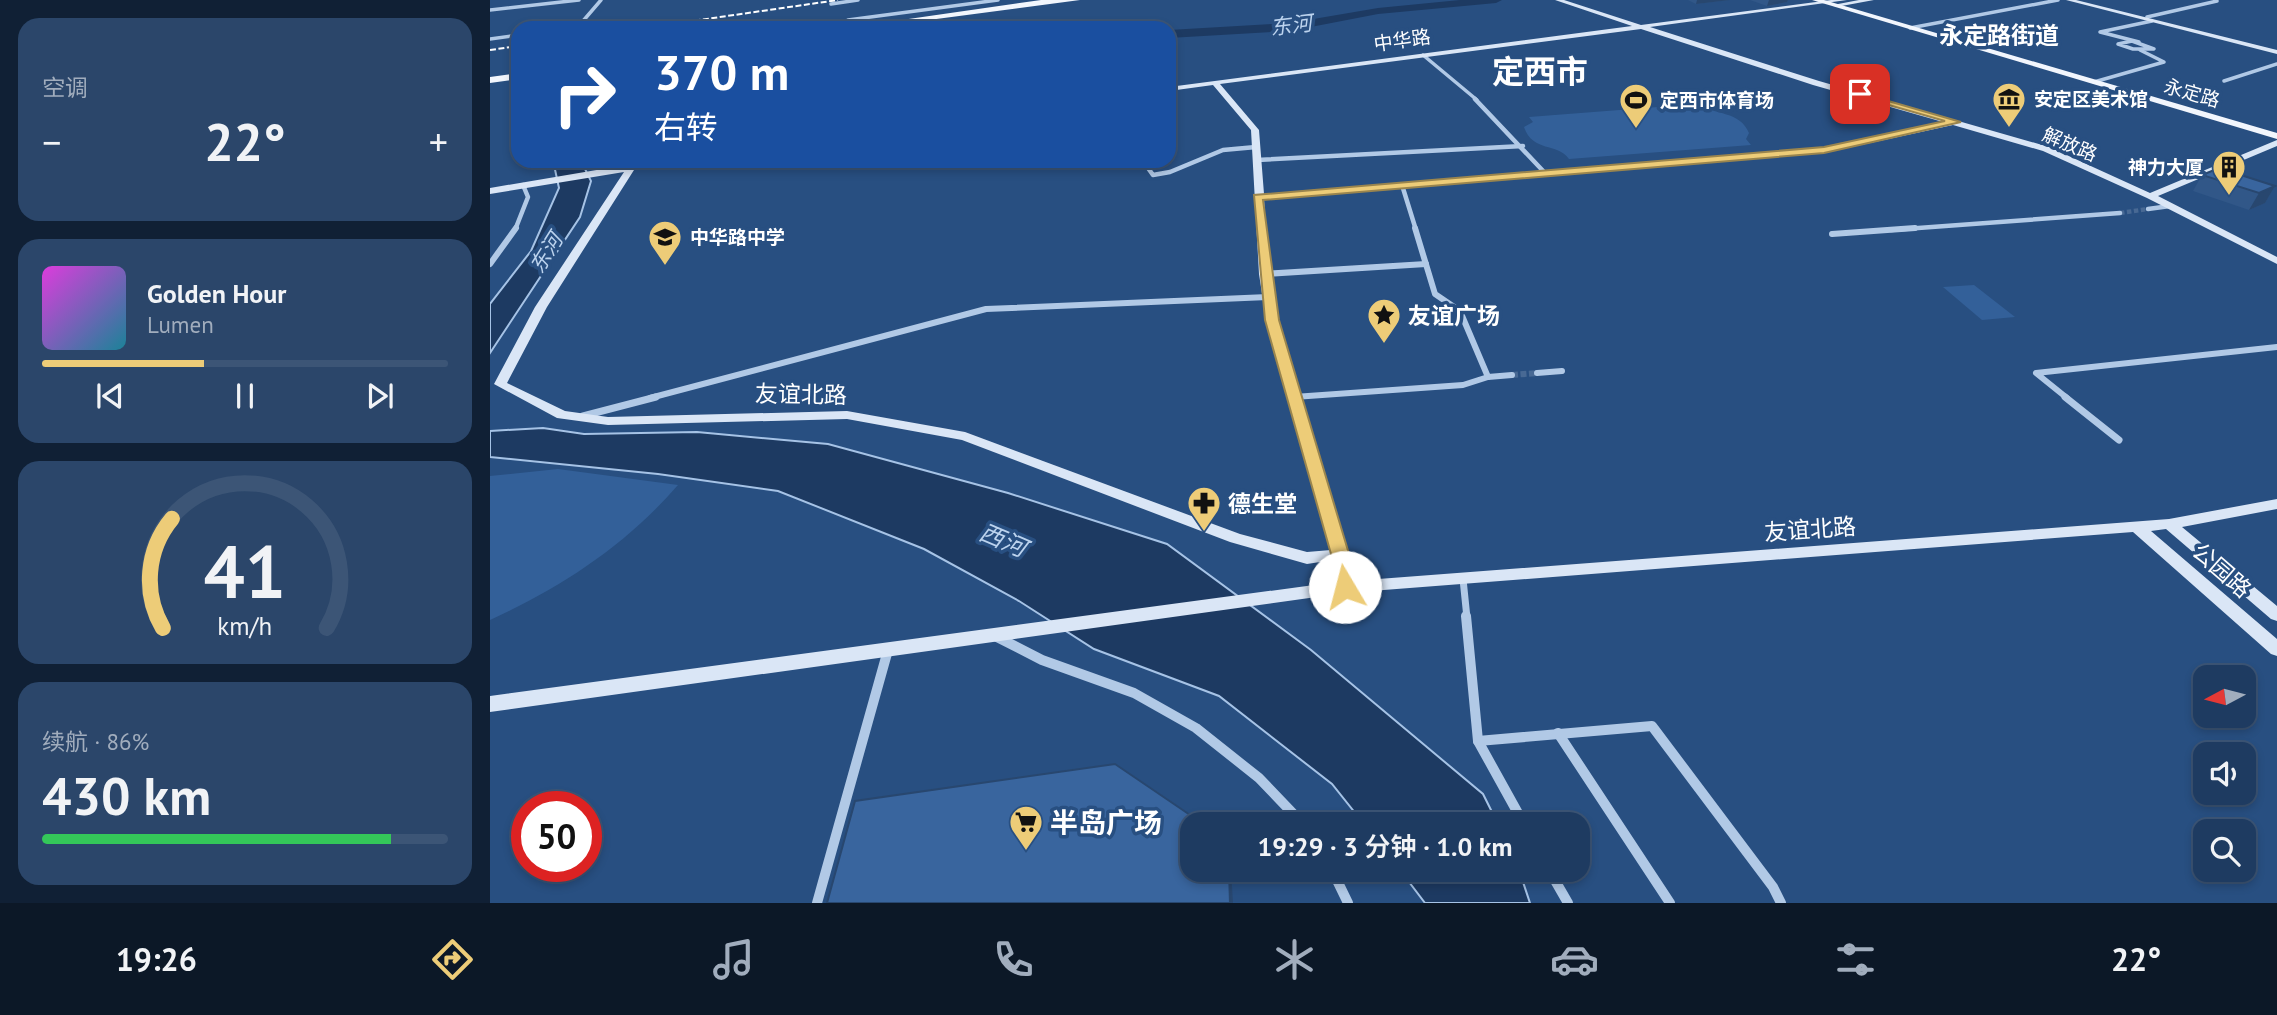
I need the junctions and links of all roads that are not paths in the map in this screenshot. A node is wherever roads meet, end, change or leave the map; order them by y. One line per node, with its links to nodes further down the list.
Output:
1 (579, 0): 17 (street)
2 (601, 0): 20 (street)
3 (858, 0): 15 (street)
4 (998, 0): 16 (street)
5 (1056, 0): 18 (main road)
6 (1076, 0): 23 (main road)
7 (1558, 0): 24 (street, 解放路)
8 (1844, 0): 14 (street)
9 (1871, 0): 14 (street)
10 (2058, 0): 25 (street)
11 (2069, 0): 19 (street)
12 (2076, 0): 19 (street)
13 (2217, 1): 19 (street)
14 (1825, 3): 24 (street, 中华路); 25 (main road, 永定路)
15 (831, 4)
16 (963, 5): 18 (street); 21 (street)
17 (490, 9)
18 (970, 12): 22 (main road)
19 (2149, 19): 28 (street); 30 (street)
20 (587, 21)
21 (867, 21)
22 (879, 21)
23 (921, 21)
24 (1640, 27): 31 (street, 中华路); 39 (street, 解放路)
25 (1910, 28): 36 (main road, 永定路)
26 (511, 36): 27 (street)
27 (490, 39)
28 (2139, 42): 29 (street); 29 (street)
29 (2140, 50): 36 (street)
30 (2277, 51)
31 (1423, 55): 37 (street, 中华路); 42 (street)
32 (2277, 64): 35 (street)
33 (511, 75): 34 (main road)
34 (490, 78)
35 (2224, 81)
36 (2094, 82): 40 (main road, 永定路)
37 (1215, 83): 38 (street, 中华路); 43 (street)
38 (1176, 88)
39 (1956, 122): 47 (street); 52 (street, 解放路)
40 (2277, 136)
41 (2277, 143): 52 (street)
42 (1523, 146): 43 (street); 47 (street)
43 (1256, 154): 46 (street); 53 (street)
44 (624, 168): 48 (street)
45 (631, 168): 69 (street, 友谊北路)
46 (1148, 168)
47 (1545, 173): 50 (street)
48 (529, 183): 49 (street); 51 (street); 59 (street)
49 (490, 185)
50 (1402, 185): 53 (street); 60 (street)
51 (490, 191)
52 (2150, 196): 54 (street, 解放路)
53 (1258, 197): 61 (street)
54 (2170, 206): 55 (street); 58 (street, 解放路)
55 (2148, 209)
56 (2120, 213): 57 (street)
57 (1832, 234)
58 (2277, 261)
59 (490, 264)
60 (1426, 264): 61 (street); 67 (street)
61 (1264, 274): 62 (street)
62 (1268, 298): 68 (street); 69 (street)
63 (2277, 347): 70 (street)
64 (1562, 371): 65 (street)
65 (1538, 373)
66 (1512, 375): 67 (street)
67 (1488, 377): 68 (street)
68 (1294, 397): 74 (street)
69 (579, 417): 74 (street, 友谊北路)
70 (2119, 440)
71 (2277, 504): 72 (street, 友谊北路)
72 (2169, 523): 73 (street, 友谊北路); 77 (street, 公园路)
73 (2136, 526): 75 (street, 友谊北路); 80 (street, 公园路)
74 (1340, 554): 76 (street)
75 (1463, 579): 76 (street, 友谊北路); 83 (street)
76 (1345, 587): 78 (street, 友谊北路)
77 (2277, 615)
78 (992, 635): 79 (street, 友谊北路); 84 (street)
79 (888, 649): 81 (street, 友谊北路); 88 (street)
80 (2277, 649)
81 (490, 704)
82 (1558, 733): 83 (street); 91 (street); 92 (street)
83 (1478, 741): 85 (street)
84 (1292, 812)
85 (1517, 812)
86 (1338, 882): 89 (street)
87 (1556, 882): 90 (street)
88 (817, 903)
89 (1348, 903)
90 (1568, 903)
91 (1670, 903)
92 (1781, 903)

